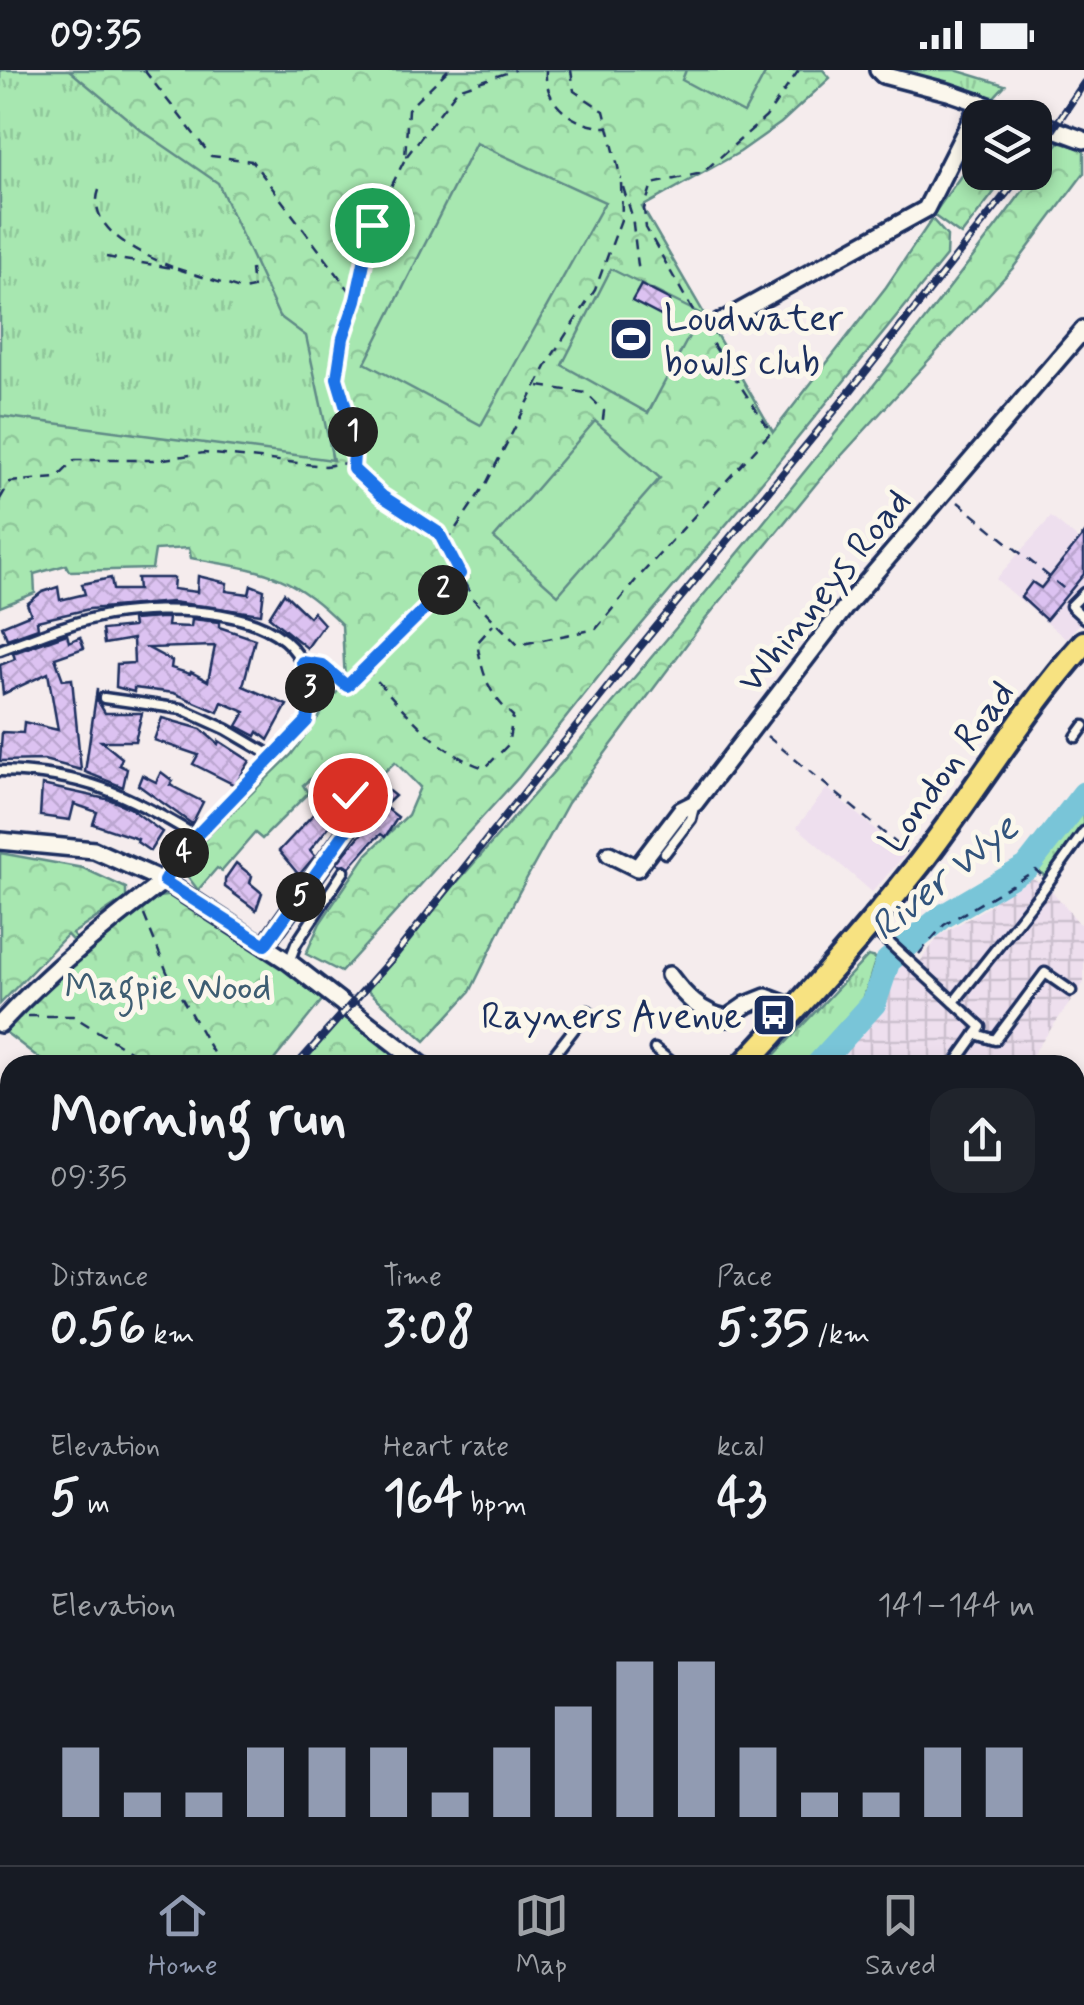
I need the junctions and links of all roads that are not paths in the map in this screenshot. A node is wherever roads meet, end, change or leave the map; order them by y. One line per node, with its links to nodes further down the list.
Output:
1 (878, 70): 2 (street)
2 (973, 100)
3 (1052, 128): 5 (street)
4 (962, 138): 6 (street)
5 (1084, 140)
6 (717, 324)
7 (1084, 329): 20 (street, Whinneys Road)
8 (1081, 596): 9 (lane)
9 (1084, 618)
10 (1082, 649): 28 (main road, London Road)
11 (0, 650): 12 (lane)
12 (302, 662): 13 (lane); 17 (lane)
13 (347, 686)
14 (104, 698): 17 (lane)
15 (1084, 726): 16 (lane)
16 (1076, 738)
17 (272, 756): 22 (lane)
18 (0, 771): 22 (lane)
19 (350, 795): 29 (street)
20 (696, 803): 24 (lane); 25 (street, Whinneys Road)
21 (1084, 832): 33 (lane)
22 (196, 836): 27 (lane)
23 (0, 842): 27 (street)
24 (665, 853)
25 (609, 854)
26 (344, 871): 30 (lane)
27 (164, 881): 29 (street); 36 (street)
28 (869, 926): 33 (lane); 34 (main road, London Road)
29 (265, 945): 30 (street)
30 (289, 962): 39 (street)
31 (668, 974): 34 (street)
32 (1071, 991): 37 (lane)
33 (954, 1002): 37 (lane)
34 (798, 1008): 42 (main road, London Road)
35 (588, 1011): 40 (lane)
36 (4, 1019)
37 (976, 1034): 43 (lane)
38 (655, 1049): 41 (lane)
39 (409, 1055)
40 (554, 1055)
41 (662, 1055)
42 (753, 1055)
43 (961, 1055)

